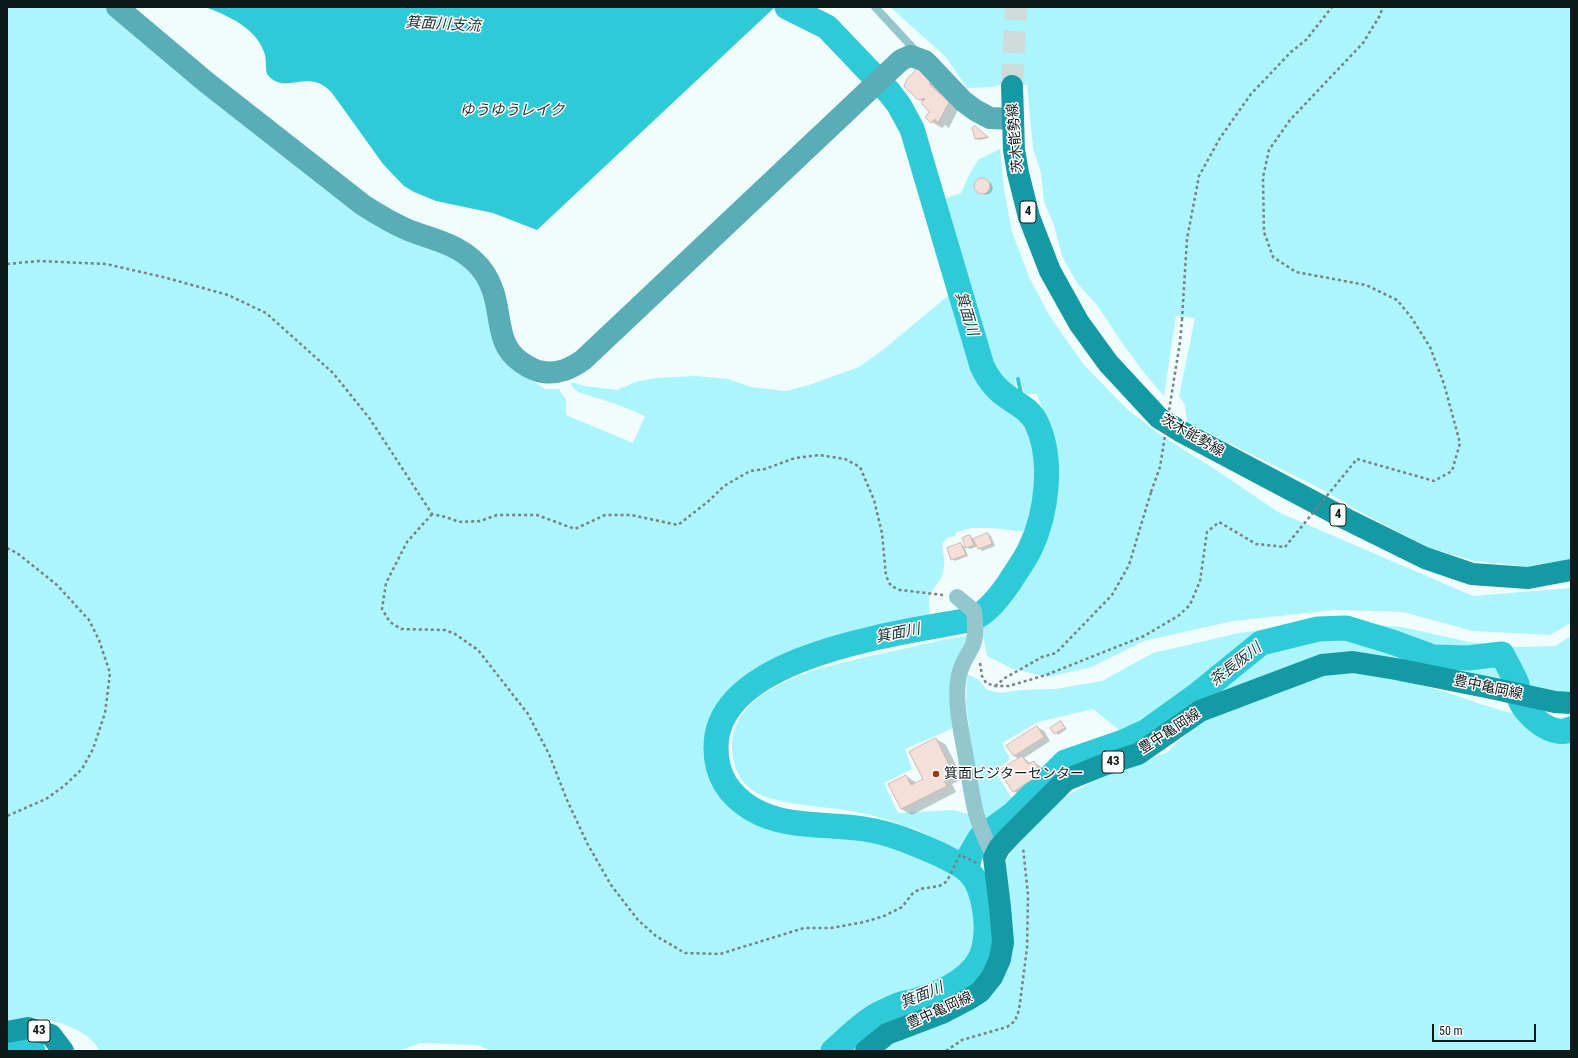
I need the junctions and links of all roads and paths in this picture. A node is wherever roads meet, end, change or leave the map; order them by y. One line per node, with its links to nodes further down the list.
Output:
1 (116, 7): 5 (street)
2 (875, 7): 5 (lane)
3 (1332, 7): 4 (path, bridge)
4 (1383, 7)
5 (914, 57): 7 (street)
6 (1012, 86): 7 (main road, 茨木能勢線 / 4)
7 (1013, 123): 11 (main road, 茨木能勢線 / 4)
8 (7, 264): 9 (path)
9 (432, 514): 12 (path); 15 (path)
10 (7, 548): 14 (path)
11 (1571, 570)
12 (957, 597): 15 (street)
13 (1571, 703): 15 (main road, 豊中亀岡線 / 43)
14 (7, 816)
15 (984, 847): 18 (main road, 豊中亀岡線)
16 (7, 1032): 17 (main road, 43)
17 (63, 1051)
18 (866, 1051)

